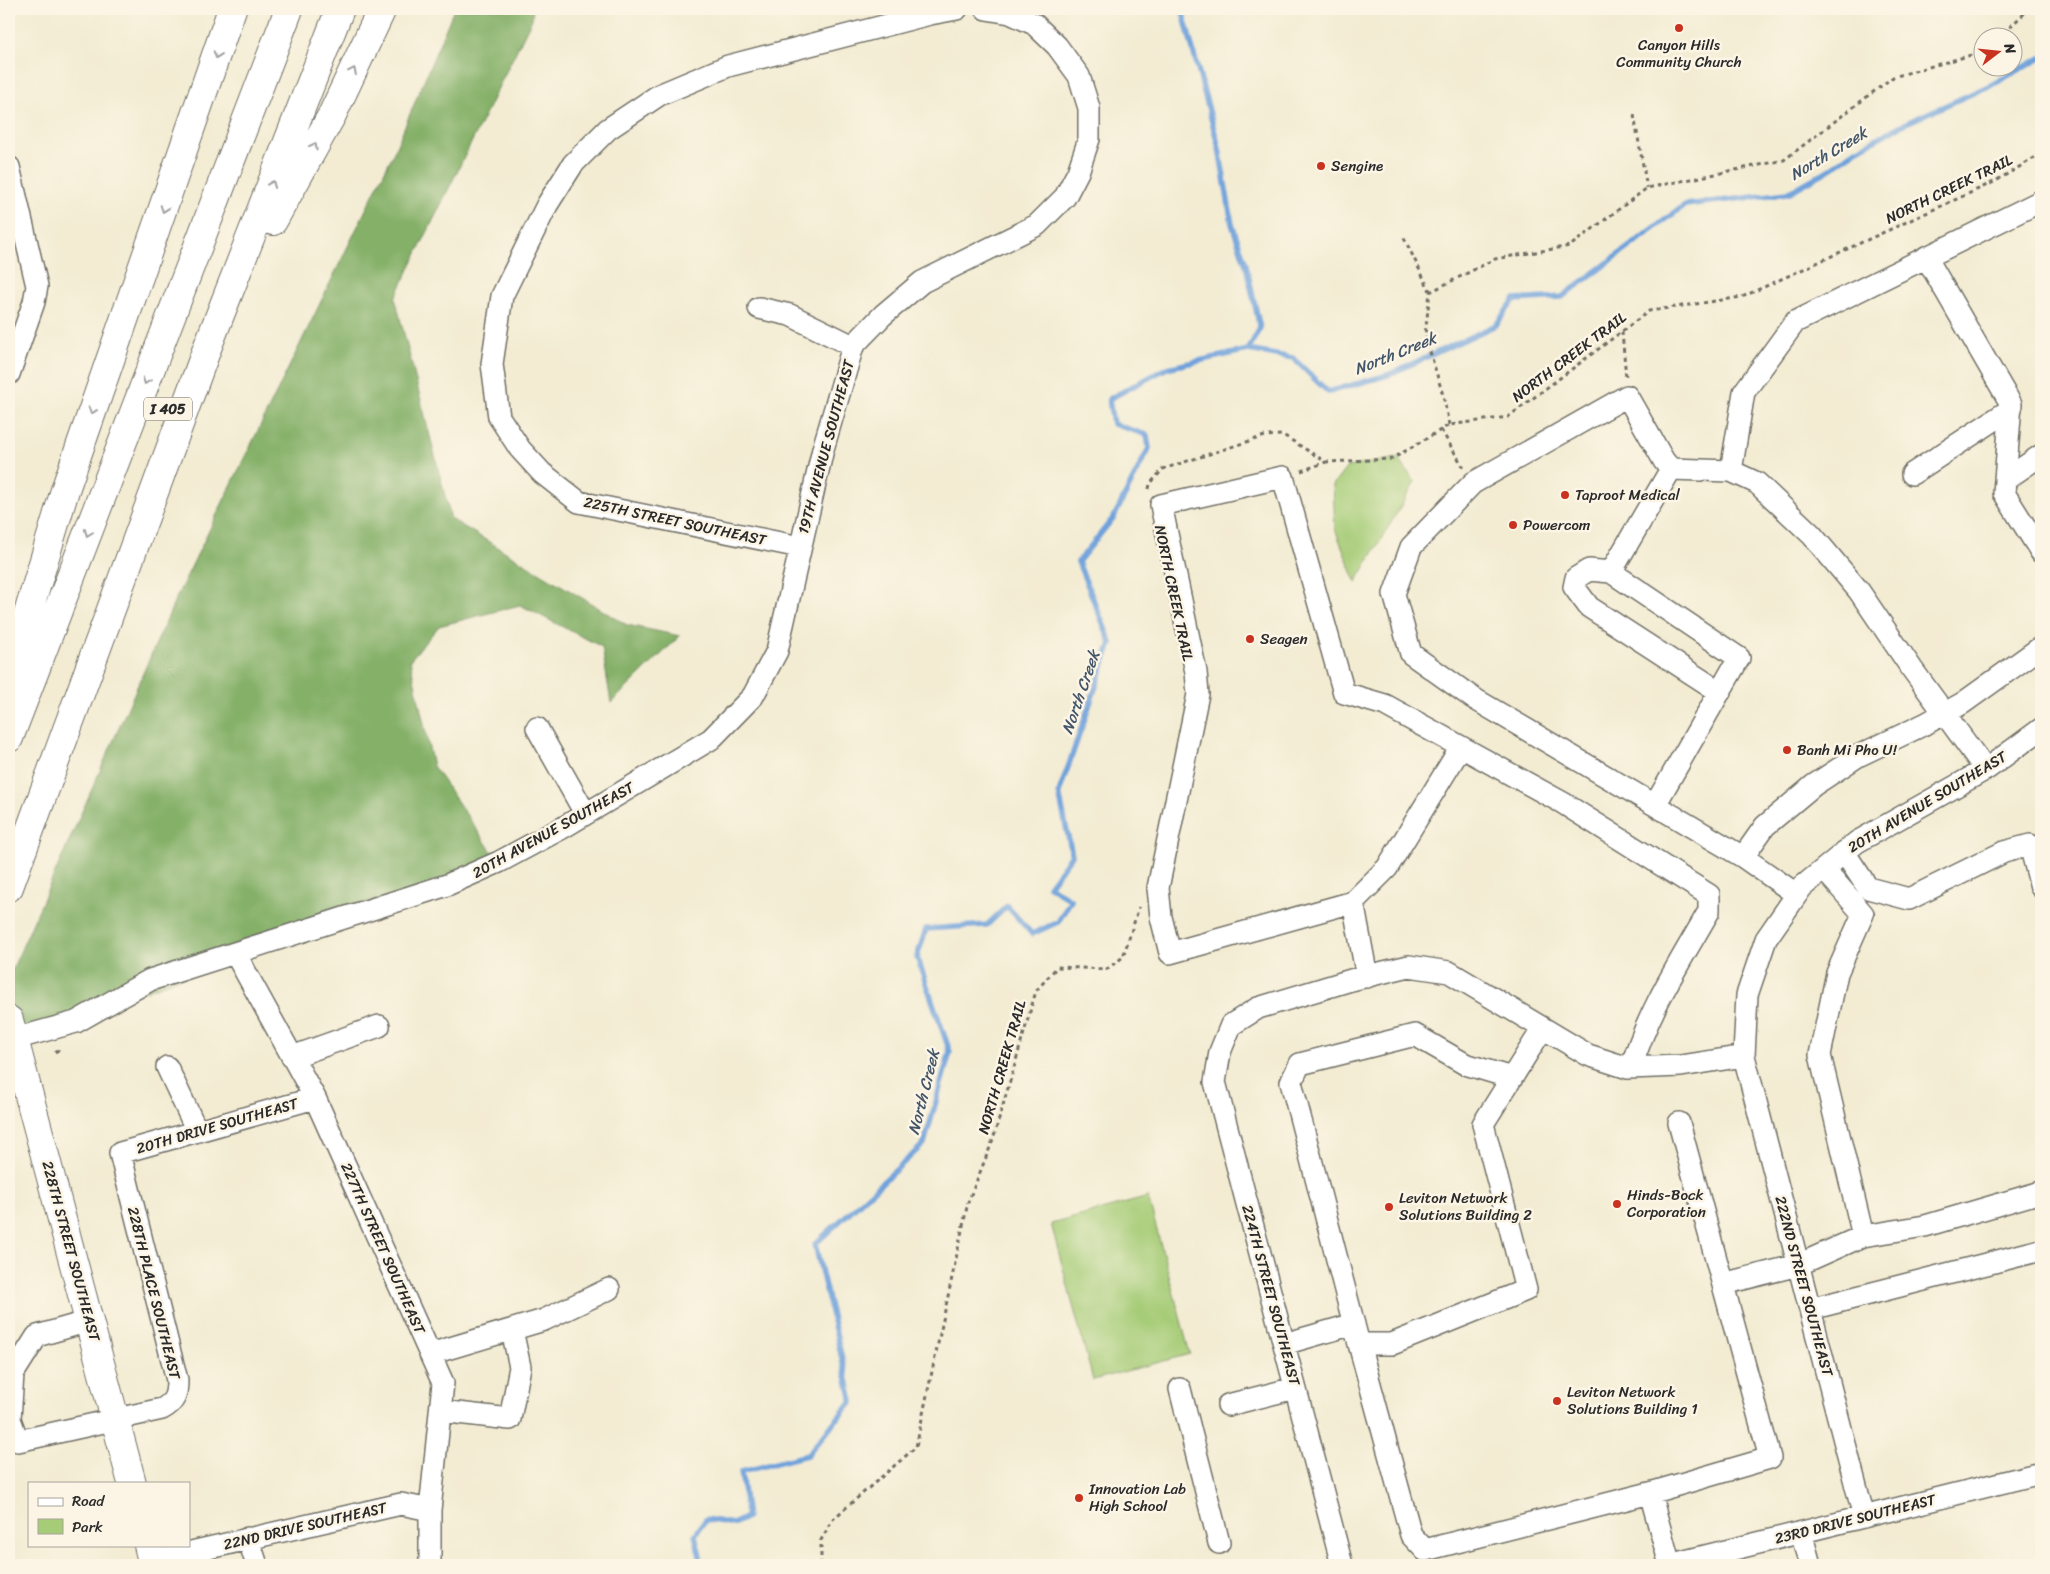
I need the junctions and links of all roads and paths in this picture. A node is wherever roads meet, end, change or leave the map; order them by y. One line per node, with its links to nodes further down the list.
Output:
1 (271, 9): 43 (main road, I 405)
2 (289, 9): 48 (main road, I 405, one-way to 48)
3 (326, 9): 53 (main road, I 405)
4 (340, 9): 22 (main road, I 405, one-way to 4)
5 (382, 9): 22 (main road, one-way to 5)
6 (957, 9): 38 (street, 225TH STREET SOUTHEAST)
7 (986, 9): 23 (street, 19TH AVENUE SOUTHEAST)
8 (2029, 9): 10 (path)
9 (232, 13): 42 (main road, one-way to 42)
10 (2009, 28)
11 (1972, 55): 15 (path)
12 (1634, 115): 15 (path)
13 (2041, 152): 21 (path, NORTH CREEK TRAIL)
14 (9, 167): 24 (street)
15 (1646, 188): 19 (path)
16 (2041, 201): 18 (street)
17 (1404, 238): 19 (path)
18 (1926, 257): 26 (street); 32 (street)
19 (1430, 292): 27 (path)
20 (759, 308): 23 (street)
21 (1622, 331): 25 (path); 27 (path, NORTH CREEK TRAIL)
22 (209, 343): 53 (main road, I 405)
23 (853, 346): 38 (street, 19TH AVENUE SOUTHEAST)
24 (9, 374)
25 (1627, 396): 31 (street); 36 (street)
26 (2011, 409): 33 (street); 35 (street)
27 (1449, 425): 28 (path, NORTH CREEK TRAIL)
28 (1441, 430): 30 (path, NORTH CREEK TRAIL); 36 (path)
29 (2041, 455): 35 (street)
30 (1326, 462): 34 (path, NORTH CREEK TRAIL); 37 (path)
31 (1671, 469): 32 (street); 40 (street)
32 (1731, 470): 45 (street)
33 (1912, 474)
34 (1283, 477): 49 (street); 60 (street)
35 (2005, 480): 39 (street)
36 (1473, 483): 51 (street)
37 (1148, 493)
38 (800, 547): 52 (street, 20TH AVENUE SOUTHEAST)
39 (2041, 552)
40 (1611, 572): 44 (street); 44 (street)
41 (2041, 647): 45 (street)
42 (9, 677)
43 (9, 690)
44 (1720, 692): 51 (street)
45 (1944, 714): 50 (street); 55 (street)
46 (537, 728): 52 (street)
47 (2041, 729): 50 (street, 20TH AVENUE SOUTHEAST)
48 (9, 738)
49 (1461, 747): 60 (street); 70 (street)
50 (1985, 769): 54 (street, 20TH AVENUE SOUTHEAST)
51 (1656, 805): 55 (street)
52 (585, 814): 62 (street, 20TH AVENUE SOUTHEAST)
53 (17, 845): 57 (main road, I 405)
54 (1844, 852): 56 (street, 20TH AVENUE SOUTHEAST); 58 (street)
55 (1743, 857): 59 (street)
56 (1824, 869): 59 (street, 20TH AVENUE SOUTHEAST); 77 (street)
57 (9, 887)
58 (2041, 887)
59 (1796, 894): 67 (street, 20TH AVENUE SOUTHEAST)
60 (1353, 902): 63 (street)
61 (1140, 905): 104 (path, NORTH CREEK TRAIL)
62 (235, 953): 66 (street, 20TH AVENUE SOUTHEAST); 68 (street, 227TH STREET SOUTHEAST)
63 (1367, 976): 65 (street); 86 (street, 224TH STREET SOUTHEAST)
64 (379, 1026): 68 (street)
65 (1543, 1028): 70 (street); 71 (street)
66 (12, 1030): 83 (main road, 228TH STREET SOUTHEAST)
67 (1744, 1056): 70 (street); 79 (street, 222ND STREET SOUTHEAST)
68 (292, 1057): 72 (street, 227TH STREET SOUTHEAST)
69 (167, 1067): 74 (street)
70 (1631, 1068)
71 (1512, 1078): 85 (street); 85 (street)
72 (315, 1098): 74 (street, 20TH DRIVE SOUTHEAST); 87 (street, 227TH STREET SOUTHEAST)
73 (1678, 1123): 80 (street)
74 (197, 1131): 75 (street, 20TH DRIVE SOUTHEAST)
75 (120, 1153): 92 (street, 228TH PLACE SOUTHEAST)
76 (2041, 1192): 77 (street)
77 (1863, 1236): 79 (street)
78 (2041, 1250): 82 (street)
79 (1798, 1265): 80 (street); 82 (street, 222ND STREET SOUTHEAST)
80 (1723, 1284): 95 (street)
81 (609, 1289): 84 (street)
82 (1810, 1309): 97 (street, 222ND STREET SOUTHEAST)
83 (89, 1321): 92 (main road, 228TH STREET SOUTHEAST); 92 (street)
84 (512, 1330): 87 (street); 91 (street)
85 (1356, 1334): 86 (street); 95 (street)
86 (1284, 1344): 88 (street, 224TH STREET SOUTHEAST)
87 (430, 1354): 91 (street, 227TH STREET SOUTHEAST)
88 (1295, 1388): 90 (street); 105 (street, 224TH STREET SOUTHEAST)
89 (1180, 1389): 100 (street)
90 (1228, 1405)
91 (440, 1411): 96 (street, 227TH STREET SOUTHEAST)
92 (116, 1421): 94 (main road, 228TH STREET SOUTHEAST)
93 (2041, 1473): 97 (street, 23RD DRIVE SOUTHEAST)
94 (132, 1482)
95 (1650, 1493): 106 (street)
96 (430, 1510): 99 (street, 22ND DRIVE SOUTHEAST); 103 (street, 227TH STREET SOUTHEAST)
97 (1864, 1517): 98 (street, 23RD DRIVE SOUTHEAST)
98 (1801, 1532): 106 (street, 23RD DRIVE SOUTHEAST); 107 (street)
99 (248, 1538): 101 (street, 22ND DRIVE SOUTHEAST); 102 (street)
100 (1219, 1543)
101 (151, 1557)
102 (257, 1565)
103 (430, 1565)
104 (821, 1565)
105 (1342, 1565)
106 (1675, 1565)
107 (1810, 1565)

